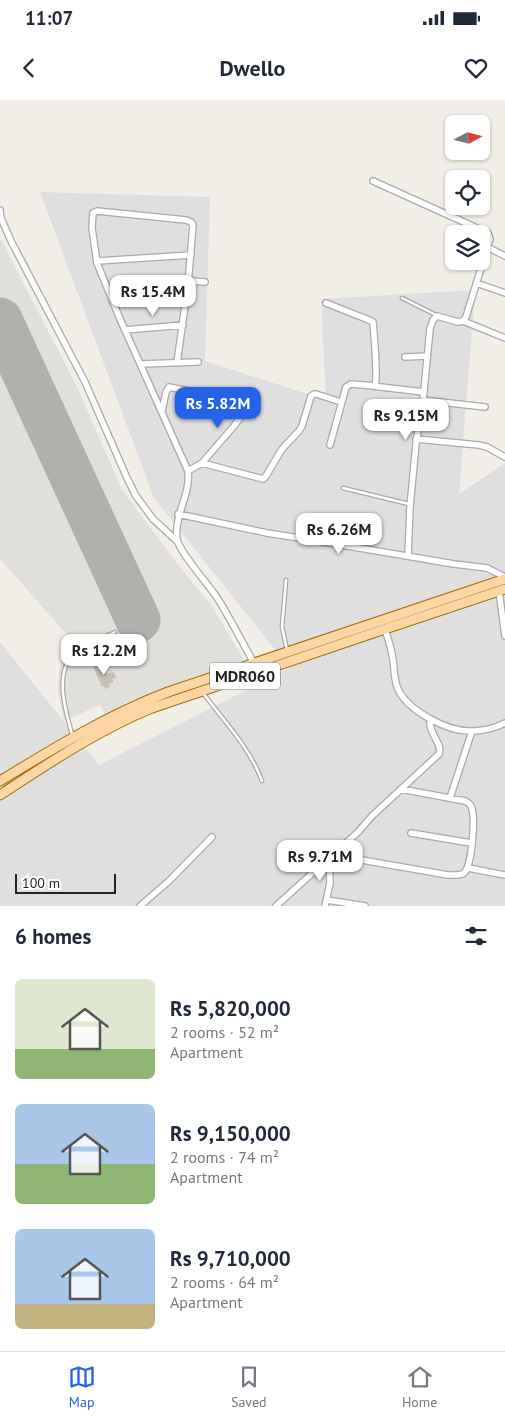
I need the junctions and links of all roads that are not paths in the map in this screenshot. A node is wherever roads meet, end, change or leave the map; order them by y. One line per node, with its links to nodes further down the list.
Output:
1 (373, 181): 3 (street)
2 (0, 210): 43 (street)
3 (470, 225)
4 (490, 248): 6 (street)
5 (191, 255): 7 (street); 7 (street); 9 (street)
6 (505, 256)
7 (97, 261): 14 (street)
8 (480, 270): 11 (street)
9 (189, 281): 10 (street); 12 (street)
10 (205, 282)
11 (476, 283): 13 (street); 18 (street)
12 (188, 290): 14 (street); 19 (street)
13 (505, 293)
14 (110, 296): 20 (street)
15 (402, 298): 17 (lane)
16 (326, 304): 27 (street)
17 (437, 316): 18 (street); 22 (street)
18 (463, 321): 21 (street)
19 (183, 325): 20 (street); 25 (street)
20 (125, 330): 26 (street)
21 (505, 338)
22 (427, 356): 23 (street); 28 (street)
23 (405, 357)
24 (198, 362): 25 (street)
25 (177, 363): 26 (street)
26 (141, 364): 34 (street)
27 (372, 386): 28 (street); 32 (street)
28 (424, 392): 31 (street)
29 (221, 398): 34 (street)
30 (254, 399): 38 (street)
31 (423, 400): 33 (street); 35 (street)
32 (341, 402): 36 (street); 38 (street)
33 (485, 407)
34 (162, 411): 39 (street)
35 (416, 439): 37 (street); 41 (street)
36 (330, 445)
37 (505, 457)
38 (202, 464): 39 (street)
39 (188, 471): 42 (street)
40 (343, 488): 41 (lane)
41 (410, 504): 44 (street)
42 (178, 514): 43 (street); 44 (street)
43 (177, 541): 52 (street)
44 (408, 556): 45 (street)
45 (505, 578): 51 (main road, MDR060)
46 (286, 580): 51 (lane)
47 (502, 590): 48 (main road, MDR060); 50 (street)
48 (384, 629): 53 (main road, MDR060); 54 (street)
49 (115, 632): 57 (lane)
50 (505, 636)
51 (288, 652): 52 (main road, MDR060)
52 (254, 663): 57 (main road, MDR060)
53 (202, 691): 58 (main road, MDR060); 60 (lane)
54 (430, 719): 56 (street); 61 (street)
55 (505, 723): 56 (street)
56 (472, 731): 63 (street)
57 (73, 737): 58 (lane); 59 (main road, MDR060)
58 (78, 746): 62 (main road, MDR060)
59 (0, 781)
60 (262, 781)
61 (402, 789): 63 (street); 67 (street)
62 (0, 795)
63 (450, 798): 66 (street)
64 (411, 833): 66 (street)
65 (212, 837): 71 (street)
66 (471, 843): 68 (street)
67 (331, 856): 68 (street); 70 (street); 72 (street)
68 (468, 868): 69 (street)
69 (505, 875)
70 (326, 903): 73 (street)
71 (140, 906)
72 (276, 906)
73 (365, 906)

